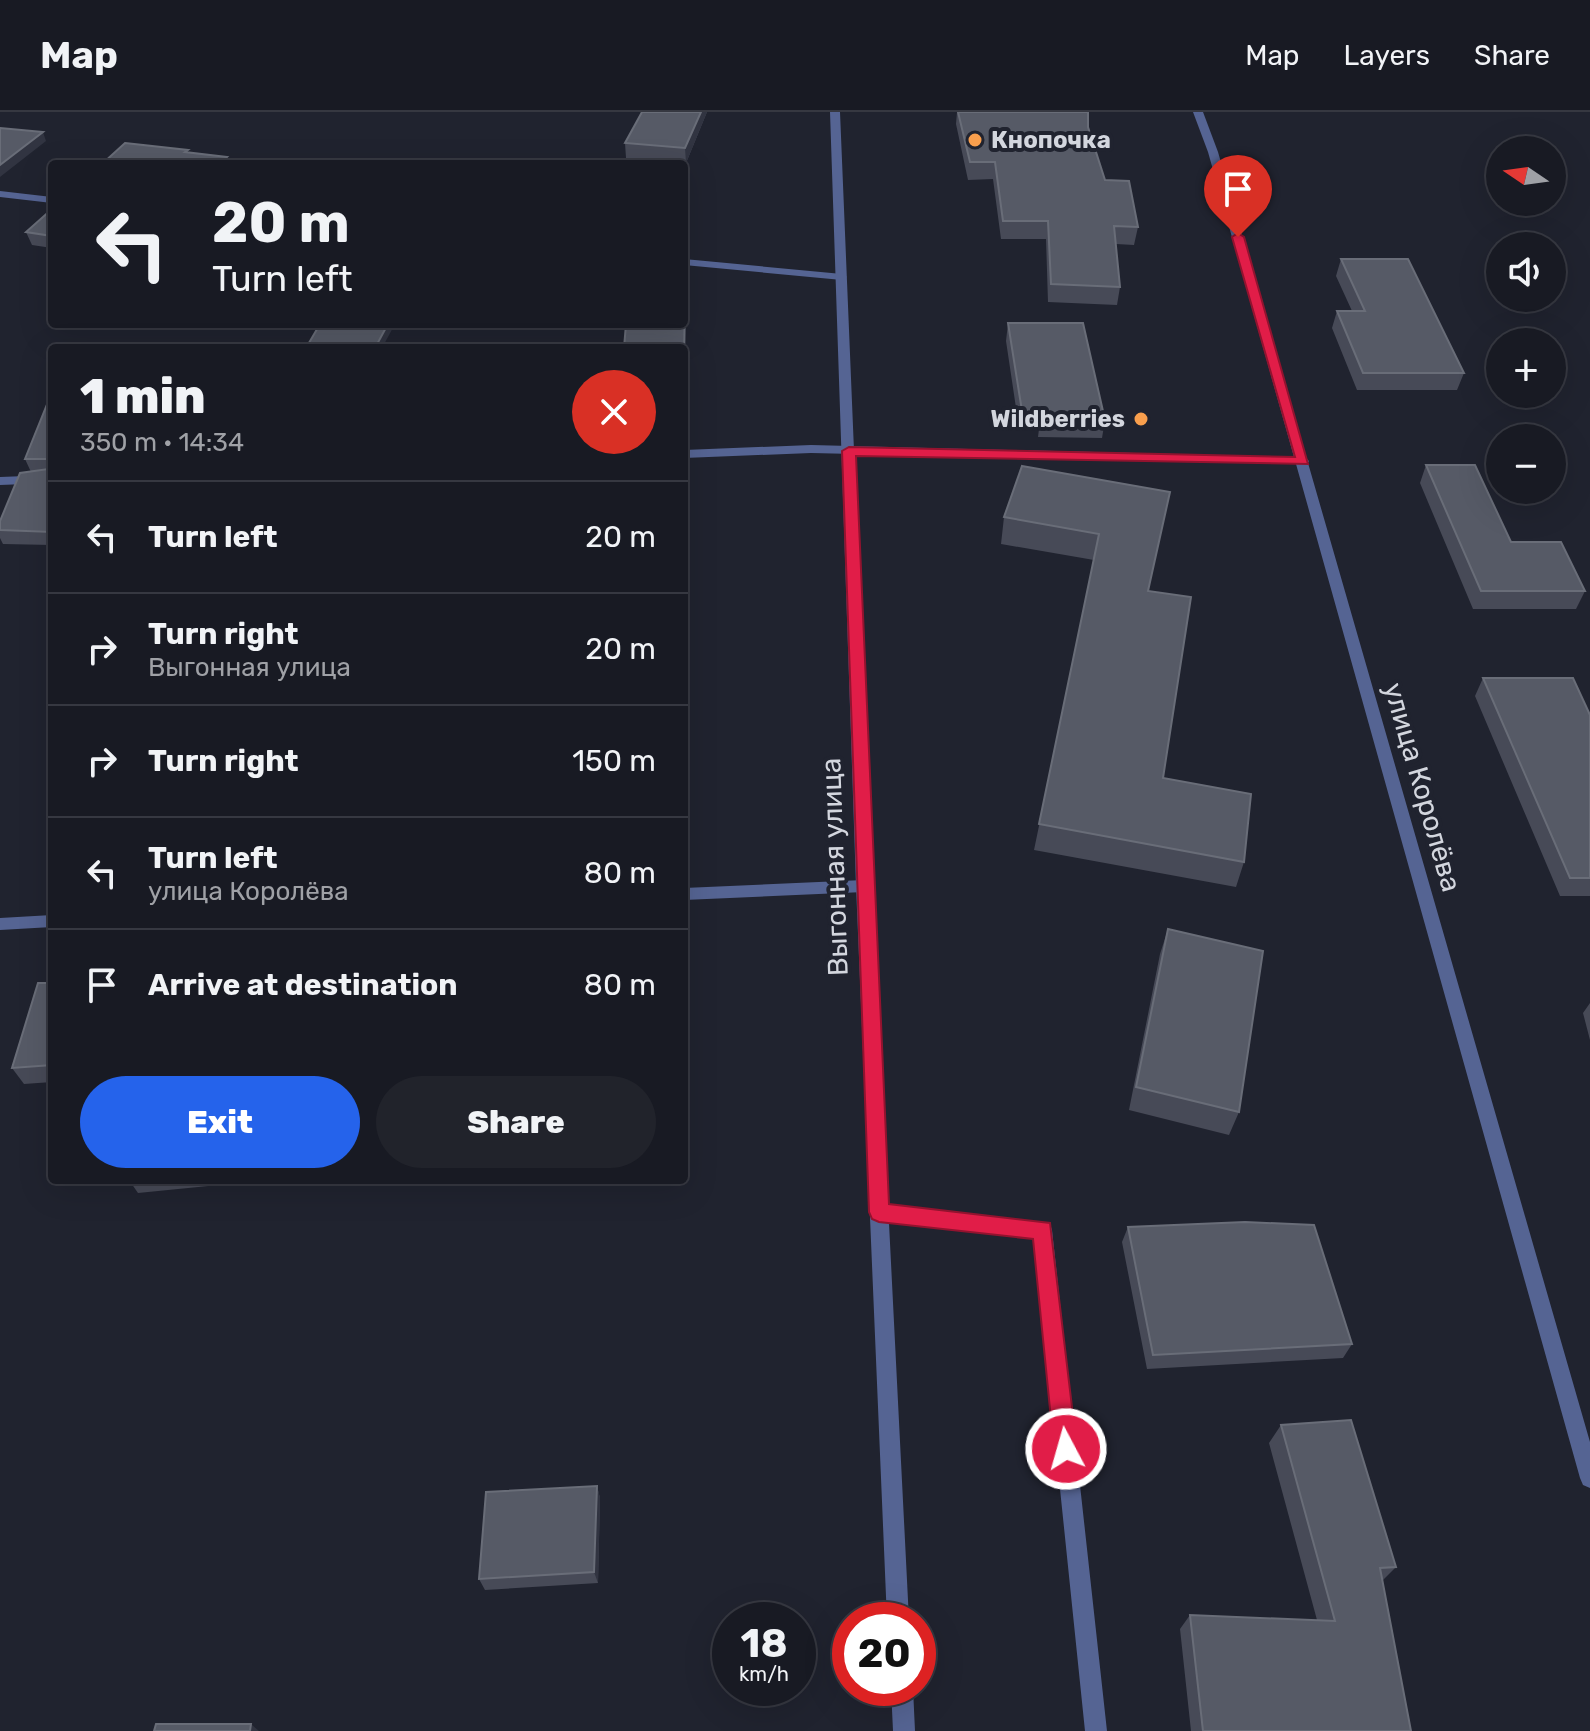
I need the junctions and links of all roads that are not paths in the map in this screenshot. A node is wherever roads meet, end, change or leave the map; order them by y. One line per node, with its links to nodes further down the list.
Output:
1 (835, 112): 6 (street, Выгонная улица)
2 (1198, 112): 9 (street, улица Королёва)
3 (0, 194): 4 (street)
4 (48, 200)
5 (688, 262): 6 (street)
6 (842, 277): 7 (street, Выгонная улица)
7 (849, 451): 8 (street); 9 (street); 12 (street, Выгонная улица)
8 (688, 454)
9 (1303, 461): 17 (street, улица Королёва)
10 (48, 479): 11 (street)
11 (0, 481)
12 (864, 886): 13 (street); 16 (street, Выгонная улица)
13 (688, 894)
14 (48, 921): 15 (street)
15 (0, 924)
16 (879, 1212): 18 (street, Выгонная улица); 21 (street)
17 (1590, 1478)
18 (897, 1602)
19 (903, 1706): 20 (street)
20 (904, 1731)
21 (1096, 1731)

